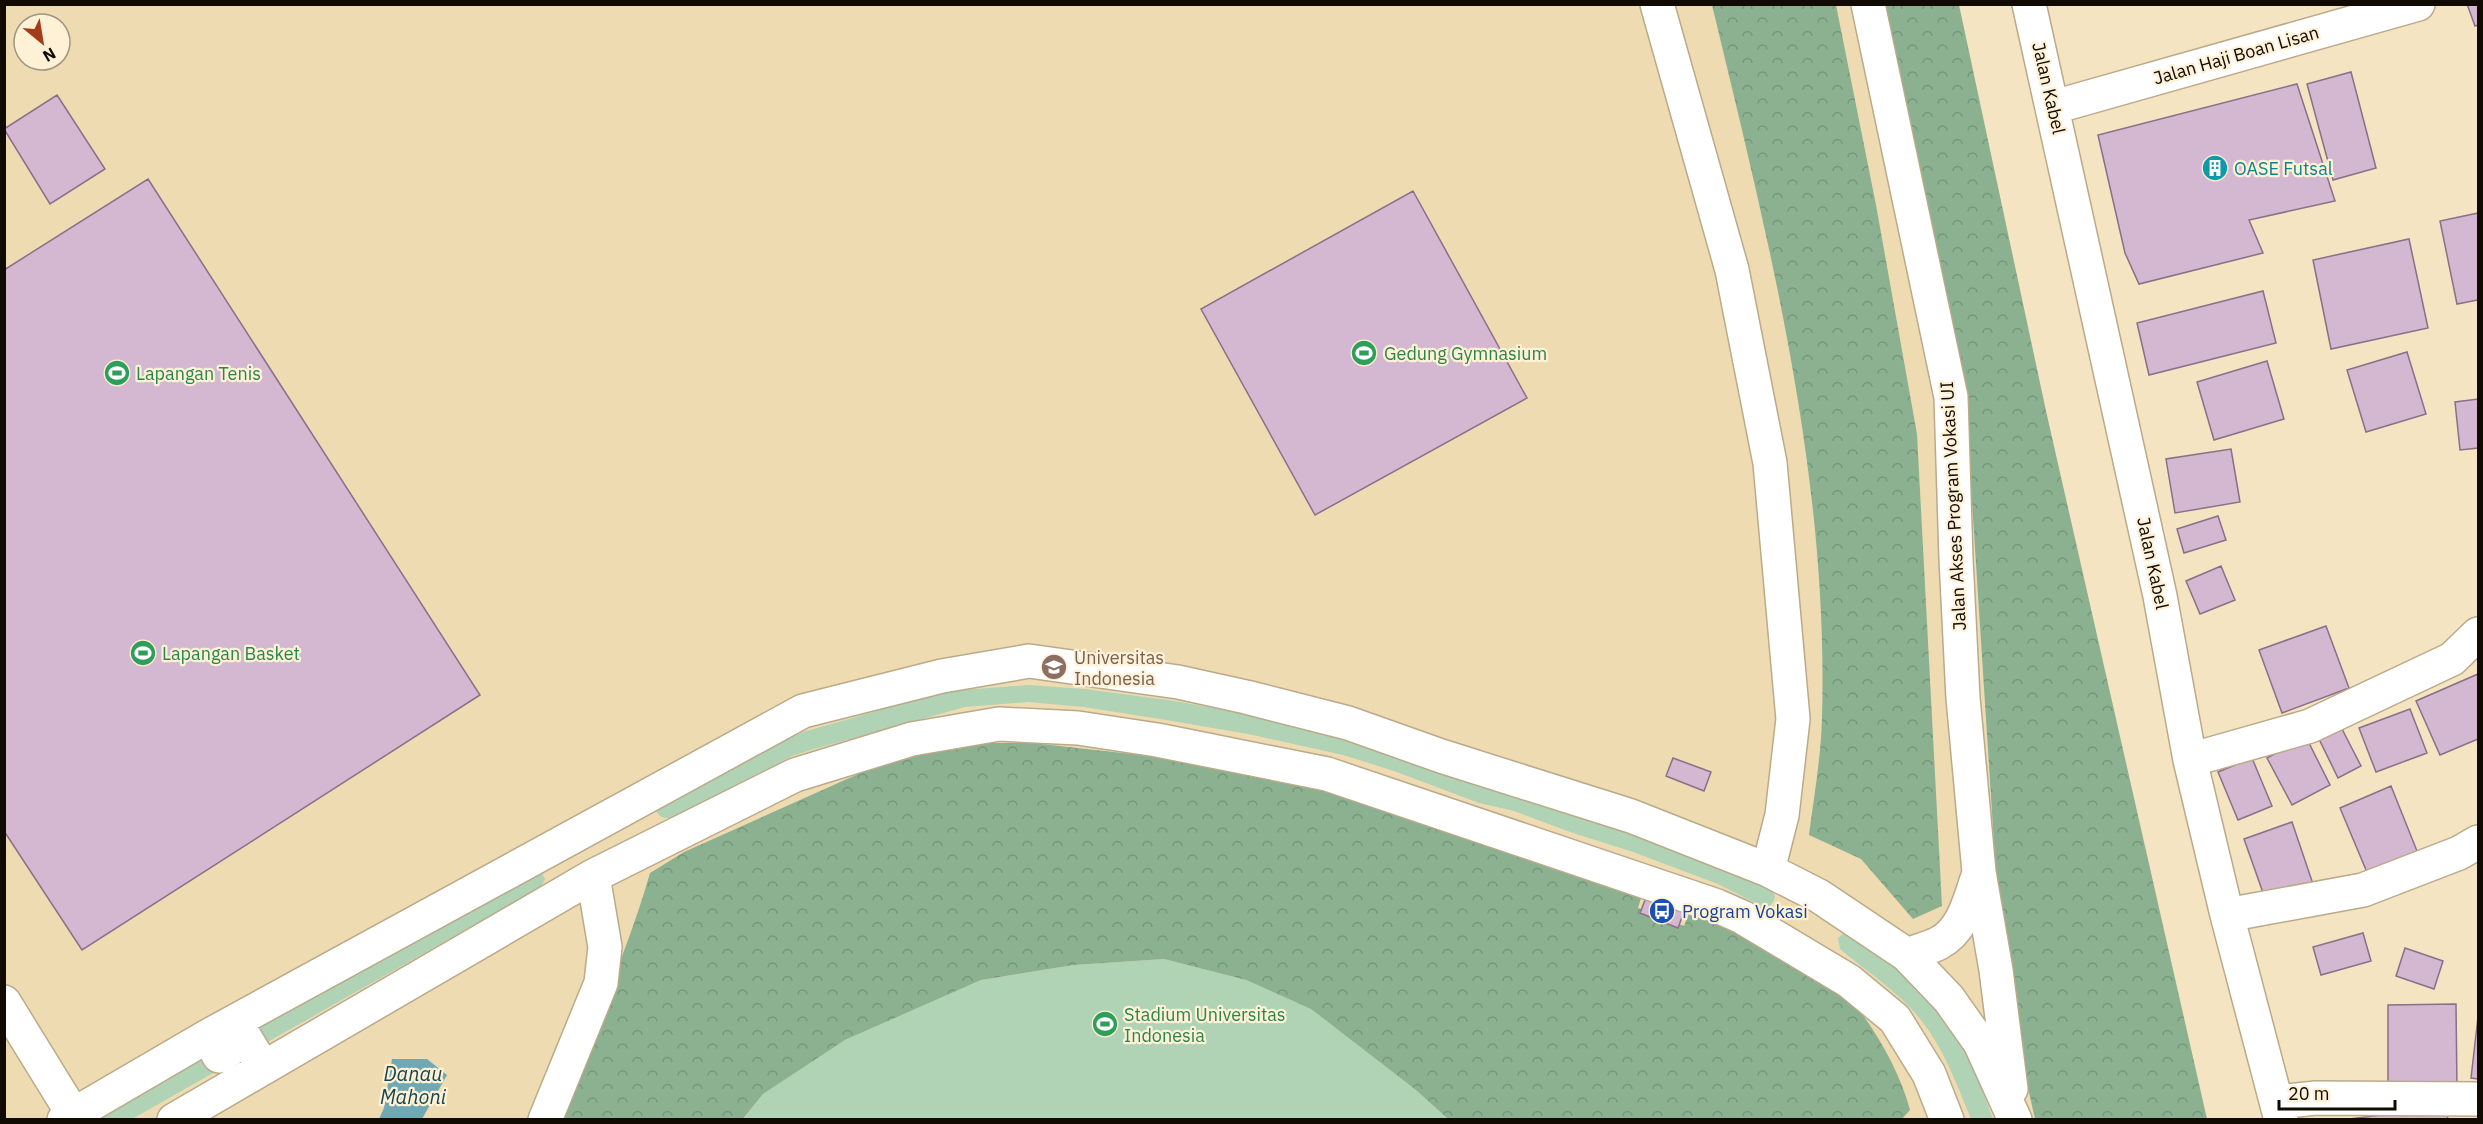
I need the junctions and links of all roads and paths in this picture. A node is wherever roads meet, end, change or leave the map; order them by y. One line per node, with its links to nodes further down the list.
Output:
1 (1657, 4): 11 (street)
2 (1868, 4): 12 (street, Jalan Akses Program Vokasi UI)
3 (2029, 4): 6 (street, Jalan Kabel)
4 (2418, 4): 5 (street, Jalan Haji Boan Lisan)
5 (2374, 10): 6 (street, Jalan Haji Boan Lisan)
6 (2054, 107): 8 (street, Jalan Kabel)
7 (2478, 633): 8 (street)
8 (2190, 760): 15 (street, Jalan Kabel)
9 (1631, 816): 11 (street); 14 (street); 18 (street)
10 (2478, 842): 15 (street)
11 (1768, 870): 16 (street)
12 (1979, 872): 16 (street, Jalan Akses Program Vokasi UI); 26 (street, Jalan Akses Program Vokasi UI)
13 (593, 876): 14 (street); 19 (street); 24 (street)
14 (1717, 906): 25 (street)
15 (2227, 915): 21 (street, Jalan Kabel)
16 (1907, 955): 26 (street)
17 (4, 1002): 22 (street)
18 (208, 1036): 19 (street); 22 (street)
19 (263, 1067): 23 (street)
20 (2478, 1099): 21 (street)
21 (2279, 1111)
22 (68, 1117)
23 (174, 1119)
24 (545, 1119)
25 (1947, 1119)
26 (2015, 1119)

